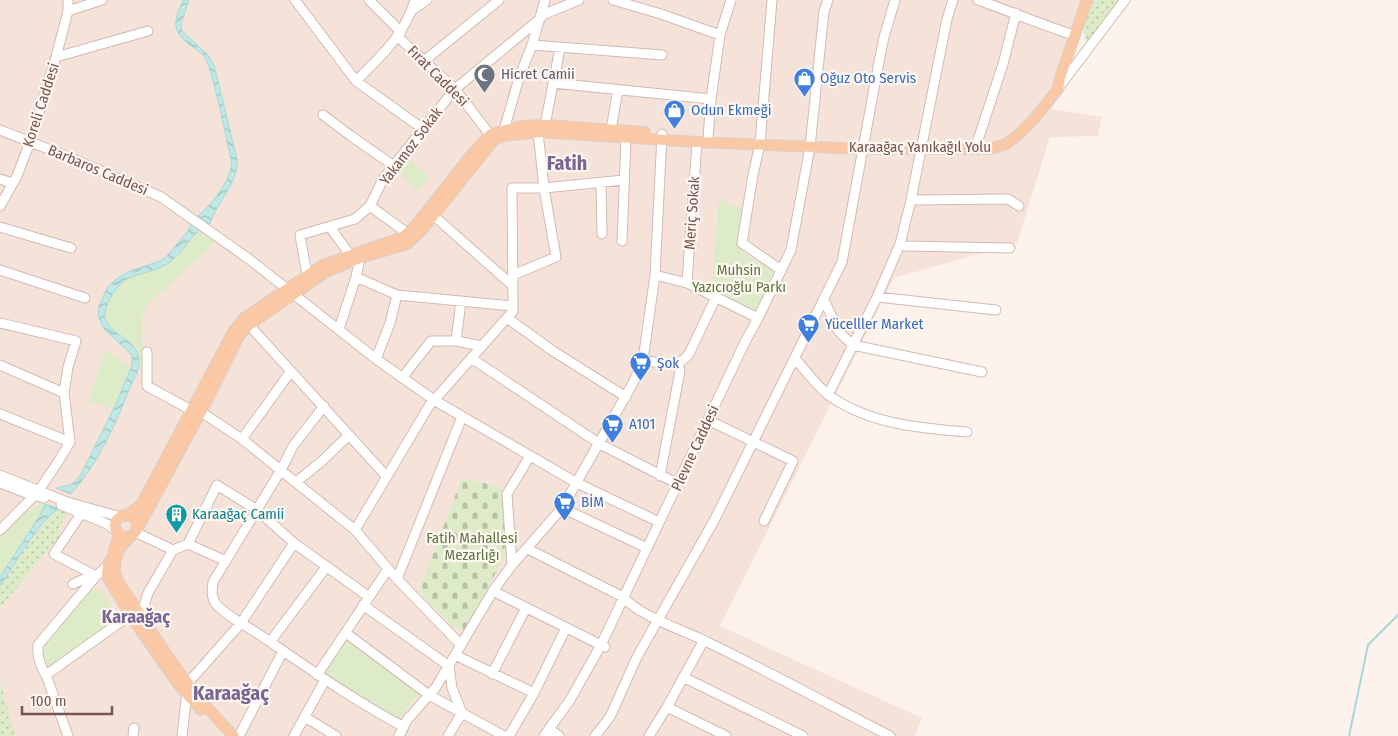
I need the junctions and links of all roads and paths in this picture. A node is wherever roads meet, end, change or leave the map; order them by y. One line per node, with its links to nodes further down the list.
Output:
1 (68, 0): 20 (street, Koreli Caddesi)
2 (102, 0): 20 (street)
3 (295, 0): 32 (street)
4 (369, 0): 24 (street, Fırat Caddesi)
5 (415, 0): 19 (street)
6 (427, 0): 19 (street)
7 (499, 0): 31 (street)
8 (545, 0): 22 (street)
9 (579, 0): 22 (street, Yakamoz Sokak)
10 (613, 0): 25 (street)
11 (731, 0): 25 (street)
12 (772, 0): 50 (street)
13 (828, 0): 51 (street, Plevne Caddesi)
14 (895, 0): 53 (street)
15 (953, 0): 52 (street)
16 (978, 0): 21 (street)
17 (1087, 0): 26 (main road)
18 (1125, 0): 35 (street, Karaağaç Yanıkağıl Yolu)
19 (412, 10): 24 (street)
20 (68, 11): 30 (street, Koreli Caddesi)
21 (1016, 14): 26 (street); 54 (street)
22 (541, 17): 27 (street); 34 (street, Yakamoz Sokak)
23 (148, 31): 30 (street)
24 (400, 35): 31 (street, Fırat Caddesi); 32 (street)
25 (720, 35): 37 (street)
26 (1074, 35): 35 (main road)
27 (532, 46): 28 (street); 43 (street)
28 (560, 48): 29 (street); 33 (street)
29 (662, 55)
30 (56, 56): 47 (street, Koreli Caddesi)
31 (424, 61): 34 (street, Fırat Caddesi)
32 (356, 81): 39 (street)
33 (553, 83): 36 (street); 40 (street)
34 (455, 89): 39 (street, Yakamoz Sokak); 43 (street, Fırat Caddesi)
35 (1058, 89): 54 (main road, Karaağaç Yanıkağıl Yolu)
36 (618, 90): 37 (street); 41 (street)
37 (711, 99): 46 (street)
38 (323, 115): 55 (street)
39 (423, 129): 55 (street, Yakamoz Sokak)
40 (541, 129): 41 (main road); 43 (main road); 45 (main road); 60 (street)
41 (611, 129): 44 (main road)
42 (0, 130): 47 (street, Barbaros Caddesi)
43 (498, 135): 65 (main road); 68 (main road)
44 (662, 137): 45 (main road); 46 (main road); 48 (main road); 80 (street)
45 (626, 138): 57 (street)
46 (708, 138): 49 (main road)
47 (30, 142): 59 (street, Koreli Caddesi); 84 (street, Barbaros Caddesi)
48 (697, 142): 49 (main road); 82 (street, Meriç Sokak)
49 (735, 143): 50 (main road, Karaağaç Yanıkağıl Yolu)
50 (760, 144): 51 (main road, Karaağaç Yanıkağıl Yolu); 77 (street)
51 (810, 147): 53 (main road, Karaağaç Yanıkağıl Yolu); 77 (street, Plevne Caddesi)
52 (921, 148): 53 (main road, Karaağaç Yanıkağıl Yolu); 54 (main road, Karaağaç Yanıkağıl Yolu); 61 (street)
53 (863, 149): 89 (street)
54 (976, 149)
55 (394, 166): 63 (street, Yakamoz Sokak)
56 (0, 179): 59 (street)
57 (624, 180): 58 (street); 70 (street)
58 (601, 182): 60 (street); 69 (street)
59 (12, 183): 62 (street, Koreli Caddesi)
60 (544, 188): 79 (street); 79 (street)
61 (911, 200): 64 (street); 71 (street)
62 (0, 206)
63 (370, 206): 67 (street); 68 (street)
64 (1019, 206)
65 (433, 215): 75 (main road); 83 (street)
66 (0, 226): 72 (street)
67 (330, 227): 74 (street); 78 (street)
68 (407, 234): 74 (main road)
69 (602, 234)
70 (622, 241)
71 (900, 244): 73 (street); 87 (street)
72 (71, 248)
73 (1010, 248)
74 (350, 254): 78 (main road)
75 (360, 258): 81 (street); 84 (main road)
76 (0, 270): 88 (street)
77 (781, 270): 94 (street, Plevne Caddesi)
78 (308, 275): 84 (main road)
79 (513, 275): 83 (street)
80 (655, 276): 82 (street); 105 (street)
81 (356, 278): 85 (street); 97 (street)
82 (687, 283): 86 (street)
83 (513, 286): 91 (street)
84 (291, 291): 96 (main road); 97 (street, Barbaros Caddesi); 116 (main road)
85 (398, 295): 90 (street); 103 (street)
86 (716, 297): 94 (street); 106 (street)
87 (877, 297): 92 (street); 100 (street)
88 (85, 298)
89 (824, 300): 100 (street); 104 (street)
90 (461, 301): 91 (street); 98 (street)
91 (513, 306): 93 (street)
92 (996, 310)
93 (507, 318): 99 (street); 113 (street)
94 (758, 318): 119 (street, Plevne Caddesi)
95 (0, 323): 111 (street)
96 (249, 325): 108 (street); 116 (main road)
97 (339, 329): 103 (street, Barbaros Caddesi)
98 (456, 341): 99 (street); 110 (street)
99 (482, 346): 102 (street)
100 (853, 346): 109 (street); 112 (street)
101 (147, 352): 116 (street)
102 (472, 358): 114 (street); 125 (street)
103 (376, 359): 110 (street, Barbaros Caddesi)
104 (796, 359): 112 (street); 124 (street)
105 (643, 360): 106 (street); 113 (street)
106 (678, 364): 129 (street)
107 (0, 365): 111 (street)
108 (291, 372): 115 (street); 122 (street)
109 (982, 372)
110 (402, 378): 114 (street, Barbaros Caddesi)
111 (64, 393): 123 (street)
112 (828, 395): 120 (street)
113 (626, 397): 125 (street)
114 (434, 400): 118 (street, Barbaros Caddesi); 130 (street)
115 (324, 406): 121 (street); 127 (street)
116 (196, 411): 122 (street); 140 (main road); 146 (main road)
117 (0, 414): 123 (street)
118 (462, 417): 126 (street, Barbaros Caddesi); 156 (street)
119 (708, 420): 124 (street); 134 (street, Plevne Caddesi)
120 (967, 432)
121 (349, 435): 130 (street); 131 (street)
122 (242, 439): 127 (street)
123 (70, 442): 135 (street)
124 (753, 442): 141 (street); 165 (street)
125 (600, 444): 129 (street); 133 (street)
126 (530, 456): 133 (street, Barbaros Caddesi); 154 (street)
127 (281, 470): 131 (street); 138 (street)
128 (0, 475): 135 (street)
129 (660, 476): 134 (street)
130 (387, 477): 144 (street)
131 (296, 482): 144 (street)
132 (0, 483): 135 (street)
133 (577, 484): 137 (street); 142 (street, Barbaros Caddesi)
134 (678, 484): 142 (street, Plevne Caddesi)
135 (41, 494): 136 (street); 143 (street)
136 (66, 504): 139 (street); 140 (street)
137 (562, 508): 149 (street); 150 (street)
138 (257, 510): 147 (street); 148 (street); 152 (street)
139 (81, 514): 145 (street); 157 (street)
140 (123, 517): 145 (main road); 146 (main road)
141 (764, 521)
142 (660, 522): 150 (street, Plevne Caddesi)
143 (0, 530)
144 (355, 530): 156 (street)
145 (118, 532): 146 (main road); 153 (main road)
146 (134, 532): 151 (street); 164 (main road)
147 (294, 543): 155 (street); 166 (street)
148 (188, 544): 151 (street); 152 (street)
149 (528, 548): 154 (street); 161 (street)
150 (647, 548): 161 (street, Plevne Caddesi)
151 (173, 550): 164 (street)
152 (226, 561): 166 (street)
153 (108, 565): 157 (street); 164 (main road)
154 (512, 565): 159 (street)
155 (327, 566): 160 (street); 170 (street)
156 (395, 573): 160 (street); 171 (street)
157 (94, 578): 158 (street); 177 (street)
158 (73, 584)
159 (493, 591): 163 (street); 171 (street)
160 (368, 597): 162 (street)
161 (623, 597): 165 (street); 172 (street, Plevne Caddesi)
162 (363, 606): 168 (street); 175 (street)
163 (526, 608): 167 (street); 176 (street)
164 (136, 616): 177 (street); 180 (main road); 182 (main road)
165 (658, 620): 169 (street); 202 (street)
166 (241, 623): 170 (street); 180 (street)
167 (566, 628): 172 (street); 181 (street)
168 (346, 633): 179 (street); 183 (street)
169 (704, 640): 178 (street); 205 (street)
170 (270, 642): 173 (street)
171 (461, 645): 174 (street)
172 (603, 646): 188 (street, Plevne Caddesi)
173 (283, 651): 179 (street); 194 (street)
174 (455, 655): 175 (street); 176 (street)
175 (448, 666): 183 (street); 185 (street)
176 (492, 674): 181 (street)
177 (46, 675): 190 (street)
178 (683, 677): 184 (street); 204 (street)
179 (321, 678): 186 (street); 187 (street)
180 (188, 683): 182 (street); 193 (main road)
181 (534, 693): 200 (street)
182 (188, 695): 191 (street); 192 (main road)
183 (429, 695): 185 (street); 187 (street)
184 (666, 707): 189 (street); 203 (street)
185 (462, 713): 198 (street); 199 (street)
186 (305, 717): 195 (street); 196 (street)
187 (404, 727): 197 (street)
188 (546, 732): 201 (street)
189 (652, 735)
190 (68, 736)
191 (182, 736)
192 (227, 736)
193 (234, 736)
194 (239, 736)
195 (294, 736)
196 (336, 736)
197 (399, 736)
198 (448, 736)
199 (504, 736)
200 (509, 736)
201 (558, 736)
202 (595, 736)
203 (726, 736)
204 (803, 736)
205 (890, 736)

